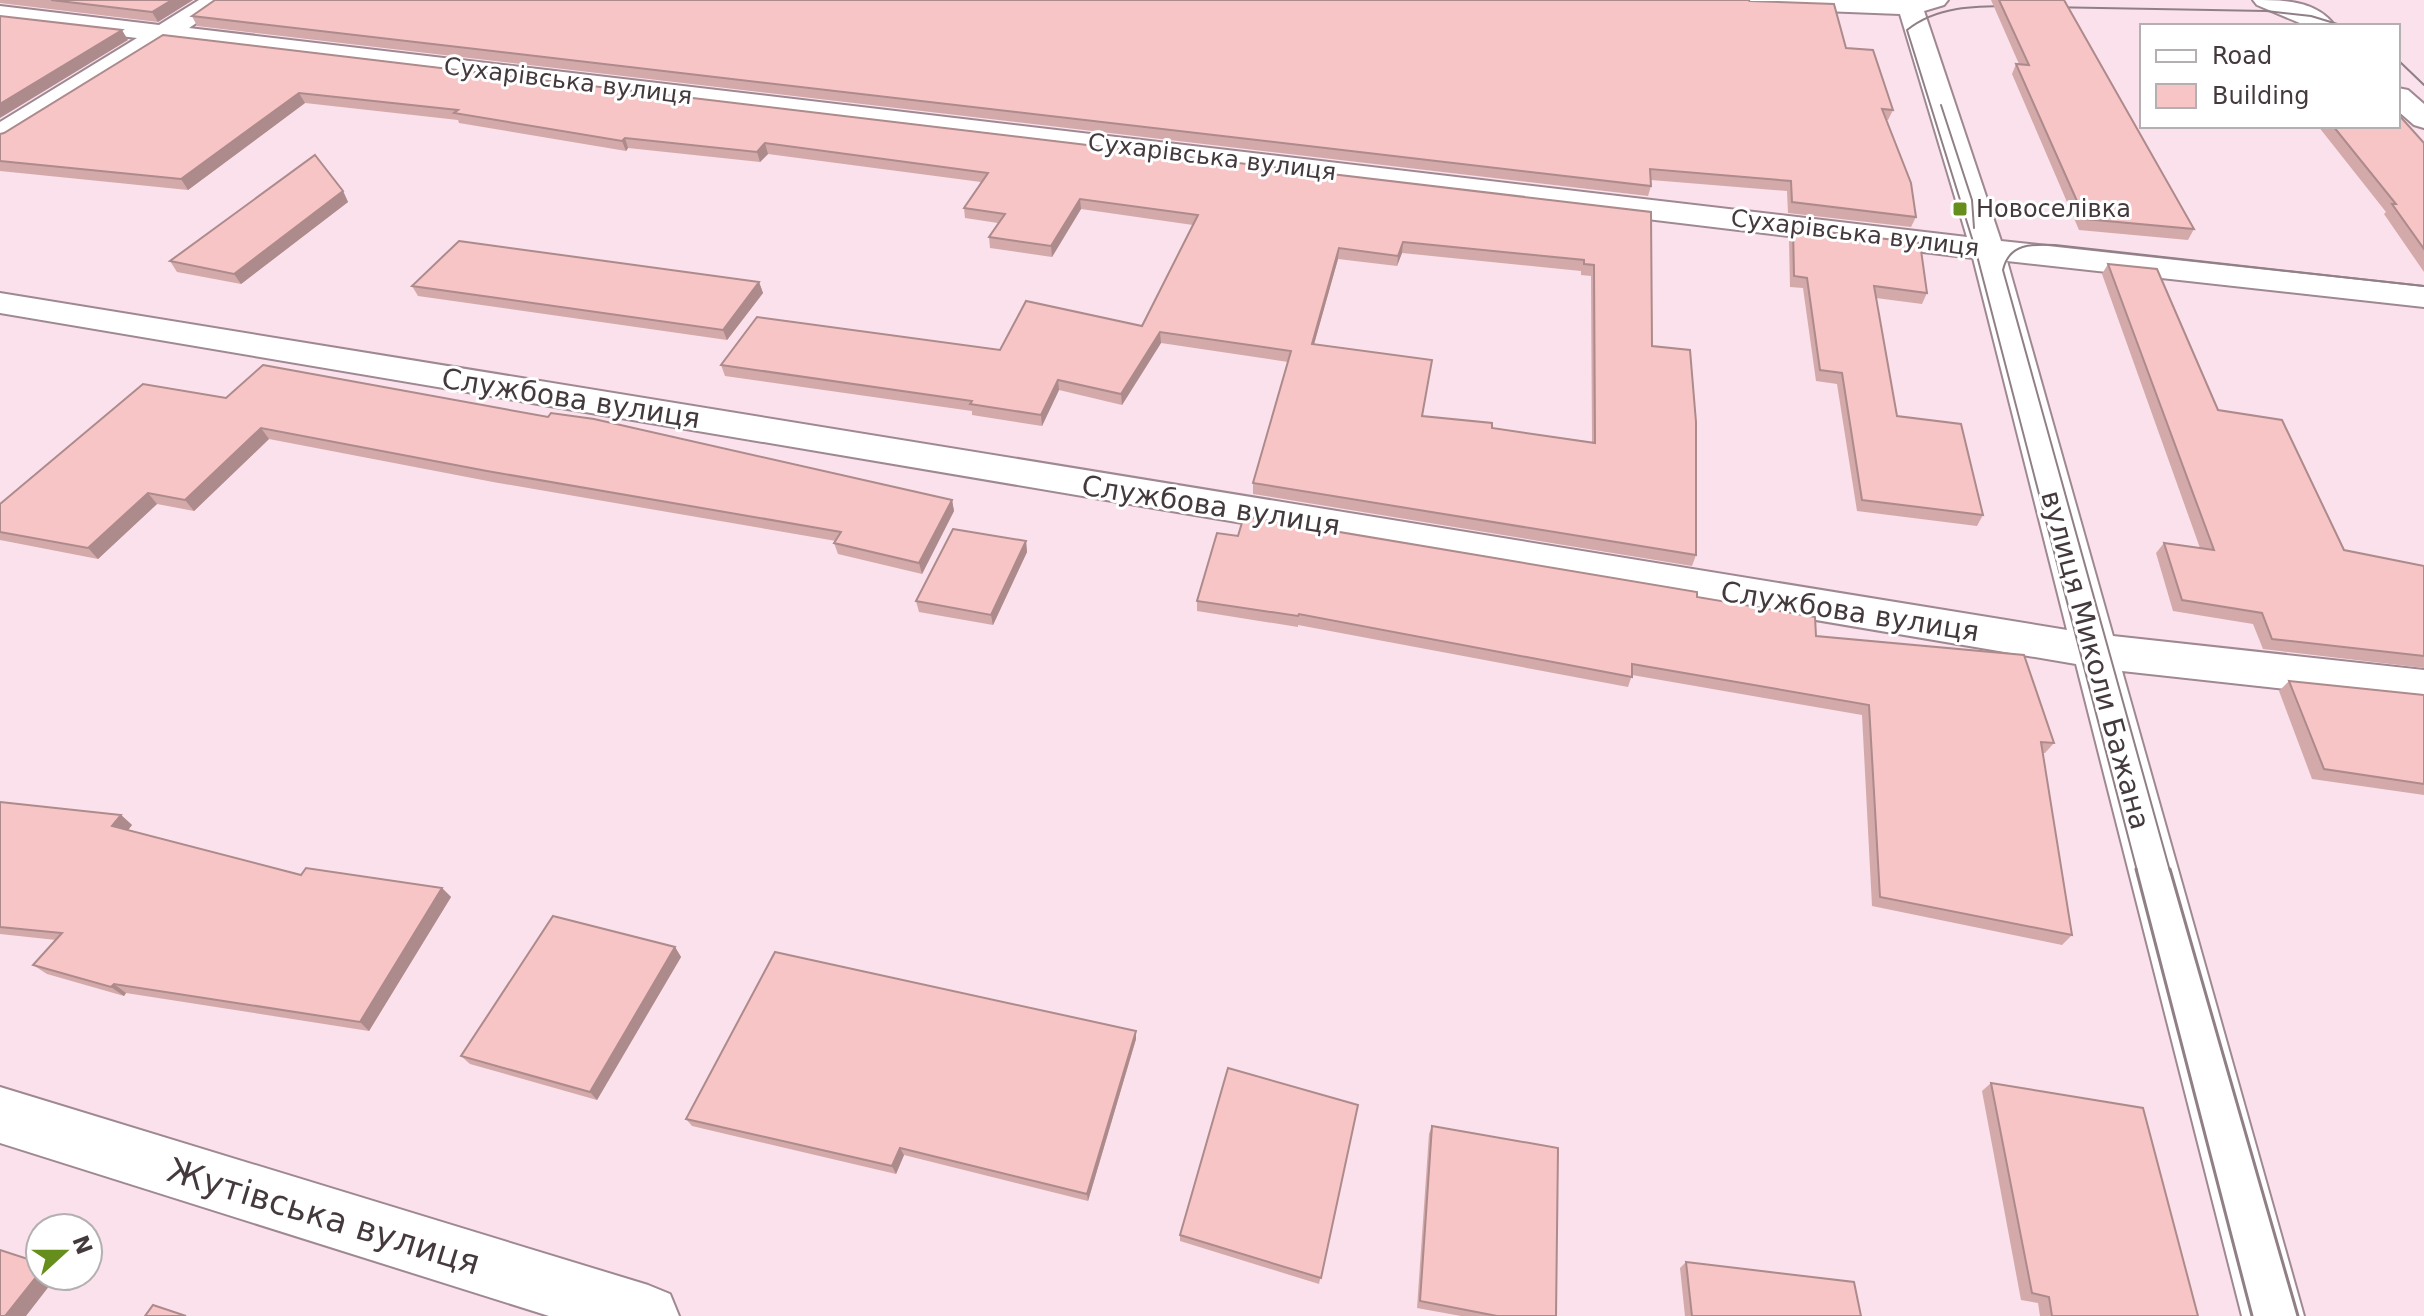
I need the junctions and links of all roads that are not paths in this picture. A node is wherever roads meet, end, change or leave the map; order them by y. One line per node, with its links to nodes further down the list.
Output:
1 (217, 0): 7 (street)
2 (1747, 0): 4 (street)
3 (2266, 0): 6 (street)
4 (1919, 2): 11 (street, вулиця Миколи Бажана)
5 (0, 14): 7 (street, Сухарівська вулиця)
6 (2320, 24)
7 (164, 33): 10 (street); 11 (street, Сухарівська вулиця)
8 (2400, 98): 9 (street)
9 (2424, 119)
10 (0, 135)
11 (1987, 249): 12 (street, Сухарівська вулиця); 14 (street, вулиця Миколи Бажана)
12 (2424, 297)
13 (0, 303): 14 (street, Службова вулиця)
14 (2093, 650): 15 (street, Службова вулиця); 18 (street, вулиця Миколи Бажана)
15 (2424, 687)
16 (0, 1115): 17 (street, Жутівська вулиця)
17 (648, 1316)
18 (2273, 1316)

